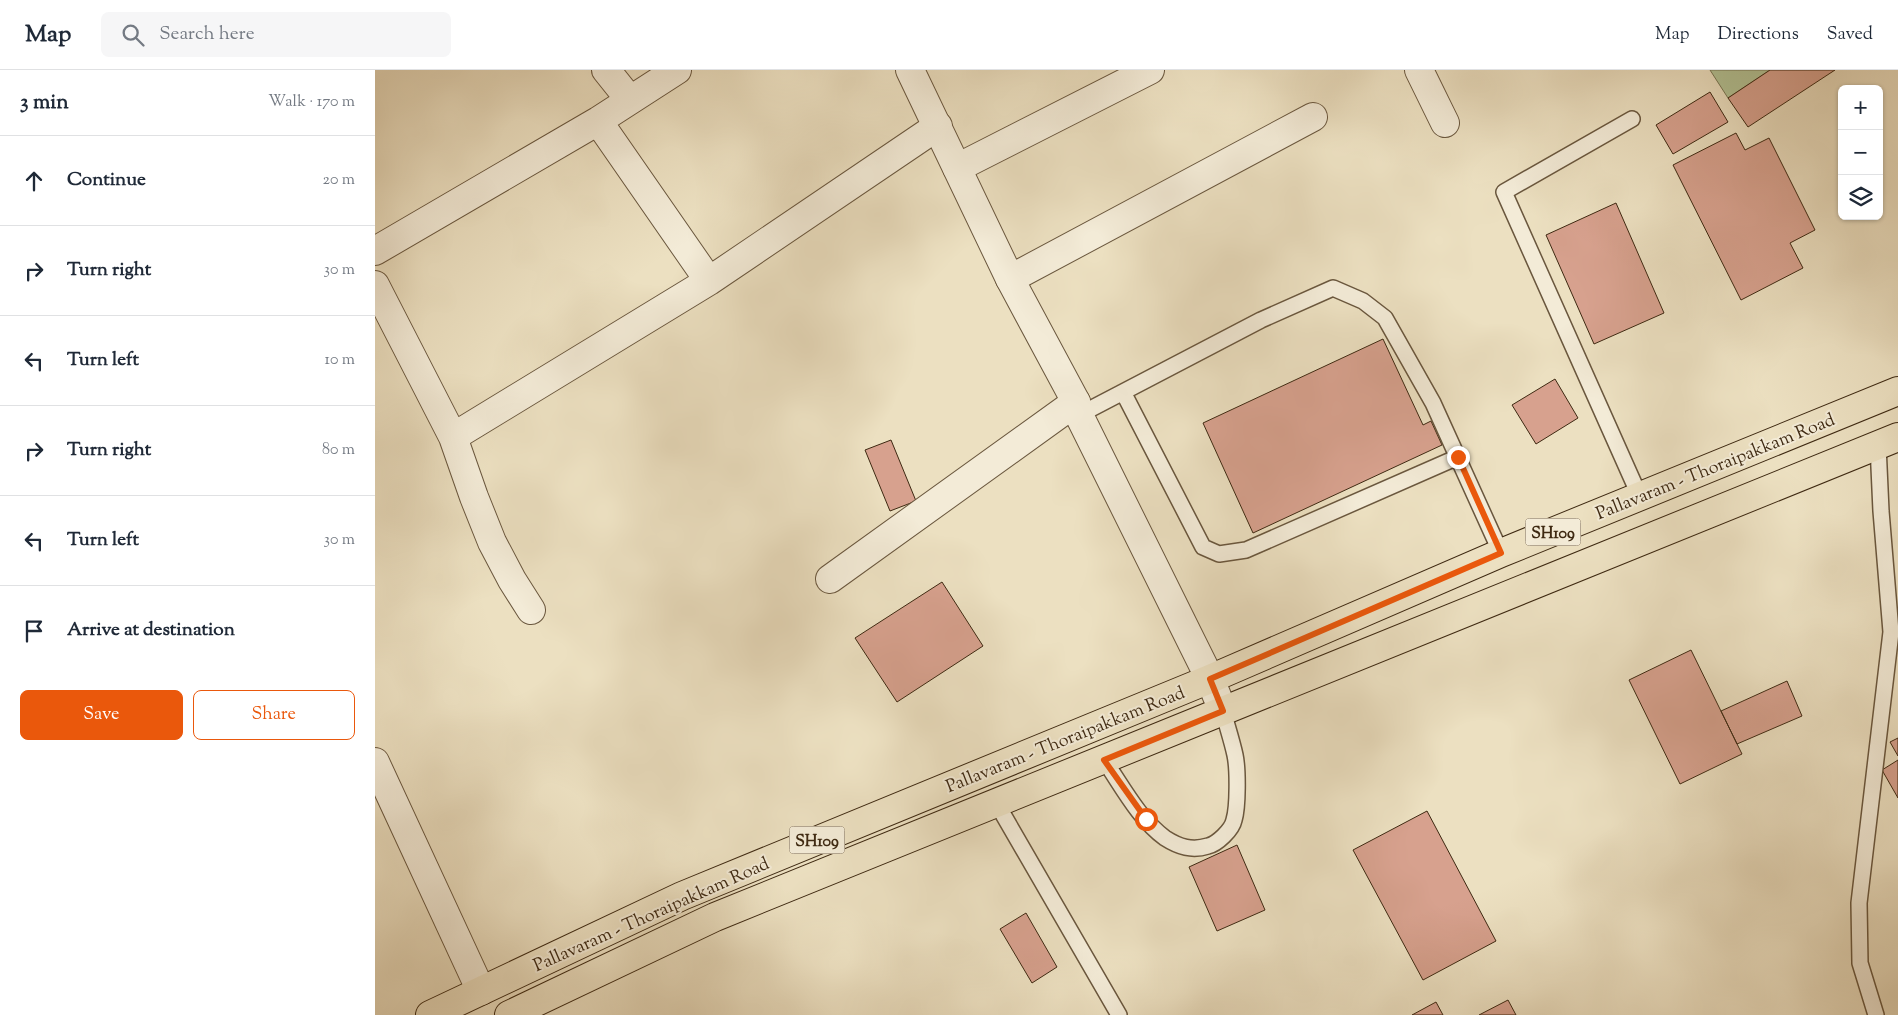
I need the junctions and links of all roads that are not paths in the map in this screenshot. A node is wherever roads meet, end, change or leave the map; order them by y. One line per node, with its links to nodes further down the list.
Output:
1 (606, 70): 6 (street)
2 (677, 70): 6 (street)
3 (911, 70): 11 (street)
4 (1150, 70): 12 (street)
5 (1419, 70): 10 (street)
6 (630, 100): 9 (street)
7 (1313, 117): 14 (street)
8 (1632, 119): 23 (lane)
9 (598, 121): 13 (street); 15 (street)
10 (1445, 123)
11 (938, 126): 12 (street); 15 (street)
12 (957, 168): 14 (street)
13 (375, 251)
14 (1010, 279): 19 (street)
15 (709, 281): 20 (street)
16 (377, 293): 20 (street)
17 (1123, 392): 19 (lane); 22 (lane); 22 (lane)
18 (1898, 392): 23 (main road, Pallavaram - Thoraipakkam Road / SH109)
19 (1078, 408): 25 (street); 27 (street)
20 (453, 436): 26 (street)
21 (1888, 441): 28 (main road, Pallavaram - Thoraipakkam Road / SH109); 36 (lane)
22 (1458, 457): 24 (lane)
23 (1640, 497): 24 (main road, Pallavaram - Thoraipakkam Road / SH109)
24 (1501, 553): 27 (main road, Pallavaram - Thoraipakkam Road / SH109)
25 (830, 579)
26 (531, 610)
27 (1210, 679): 28 (street); 32 (main road, Pallavaram - Thoraipakkam Road / SH109)
28 (1223, 711): 29 (main road, Pallavaram - Thoraipakkam Road / SH109); 29 (lane)
29 (1104, 760): 31 (main road, Pallavaram - Thoraipakkam Road / SH109)
30 (375, 762): 32 (street)
31 (997, 804): 34 (main road, Pallavaram - Thoraipakkam Road / SH109); 35 (lane)
32 (481, 991): 33 (main road, Pallavaram - Thoraipakkam Road / SH109)
33 (431, 1015)
34 (509, 1015)
35 (1119, 1015)
36 (1876, 1015)

